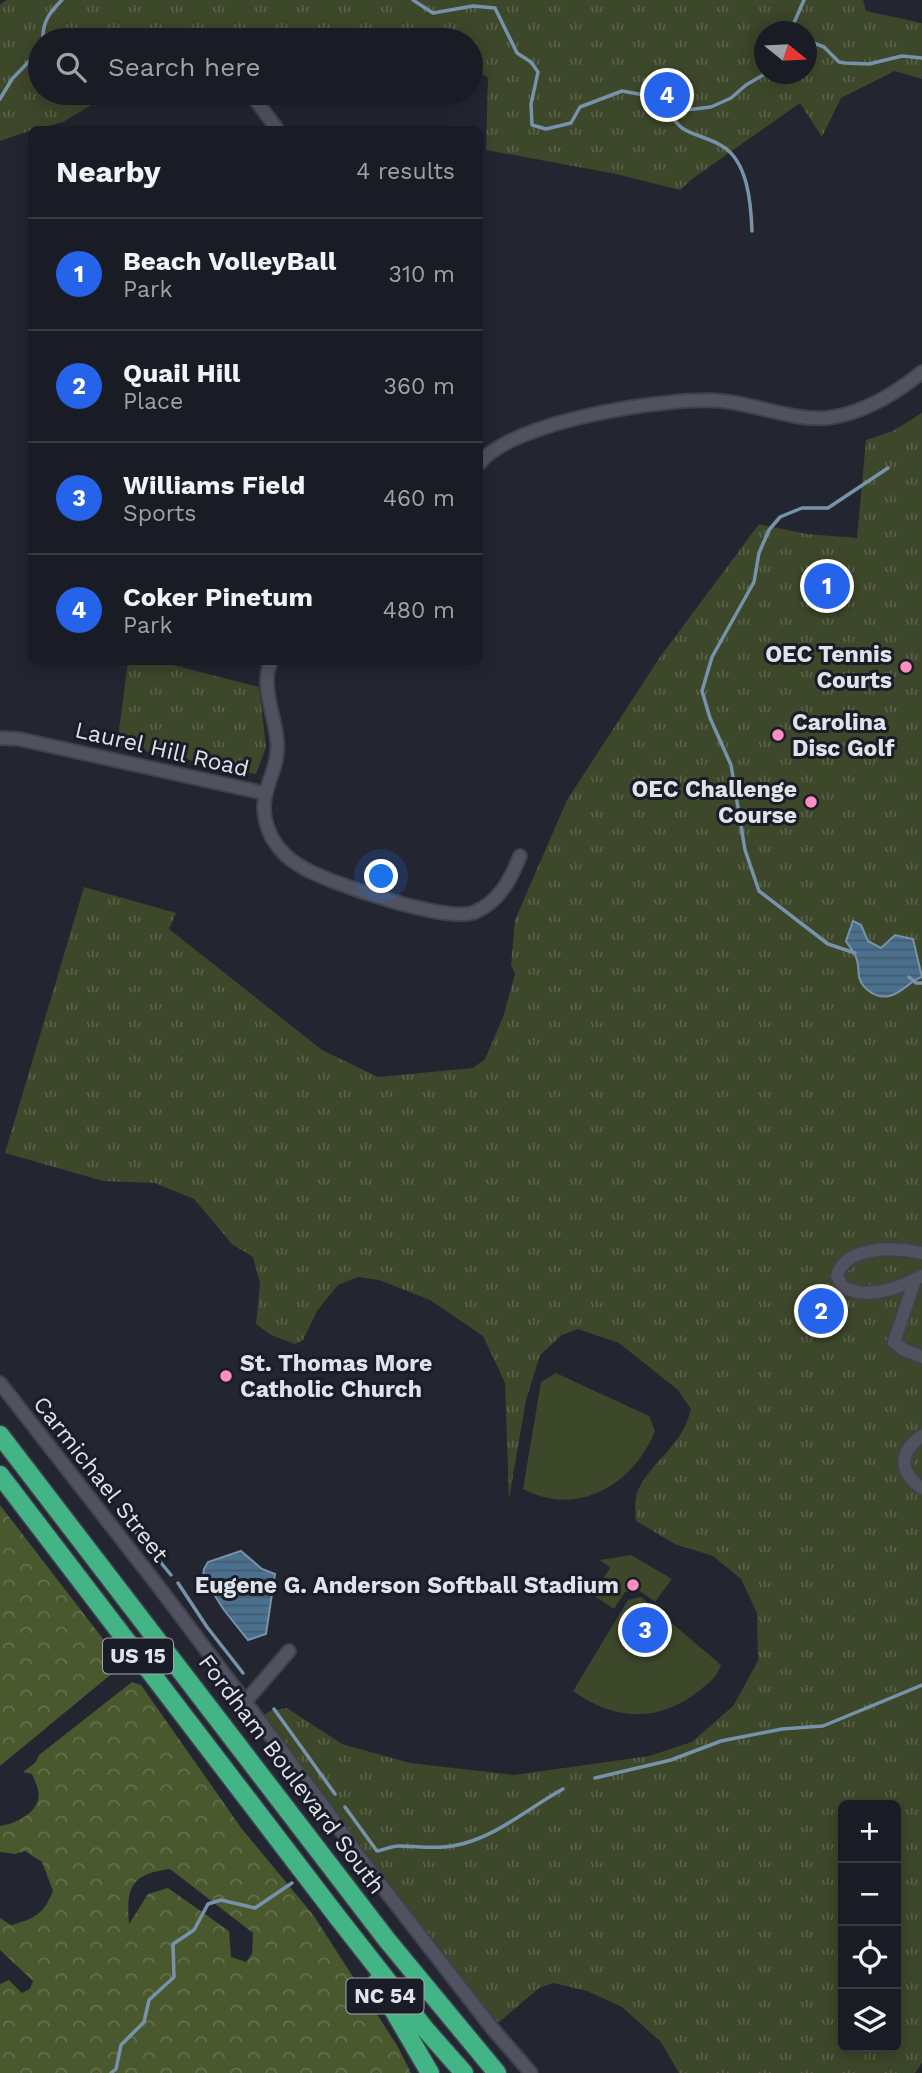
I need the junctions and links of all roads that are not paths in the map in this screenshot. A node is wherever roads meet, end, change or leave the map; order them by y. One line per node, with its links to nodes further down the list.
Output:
1 (259, 105): 2 (street)
2 (275, 126)
3 (922, 372): 4 (street)
4 (483, 453)
5 (269, 665): 7 (street, Laurel Hill Road)
6 (0, 738): 7 (street, Laurel Hill Road)
7 (264, 793): 8 (street)
8 (520, 856)
9 (922, 1253): 10 (street)
10 (918, 1278): 11 (street)
11 (922, 1357)
12 (0, 1383): 18 (street, Carmichael Street)
13 (0, 1435): 22 (highway, Fordham Boulevard South / US 15)
14 (922, 1436): 16 (street)
15 (0, 1475): 19 (highway, US 15)
16 (922, 1488)
17 (289, 1651): 18 (street)
18 (245, 1702): 23 (street, Carmichael Street)
19 (339, 1919): 20 (highway, NC 54); 21 (highway, US 15)
20 (430, 2073)
21 (464, 2073)
22 (497, 2073)
23 (531, 2073)

